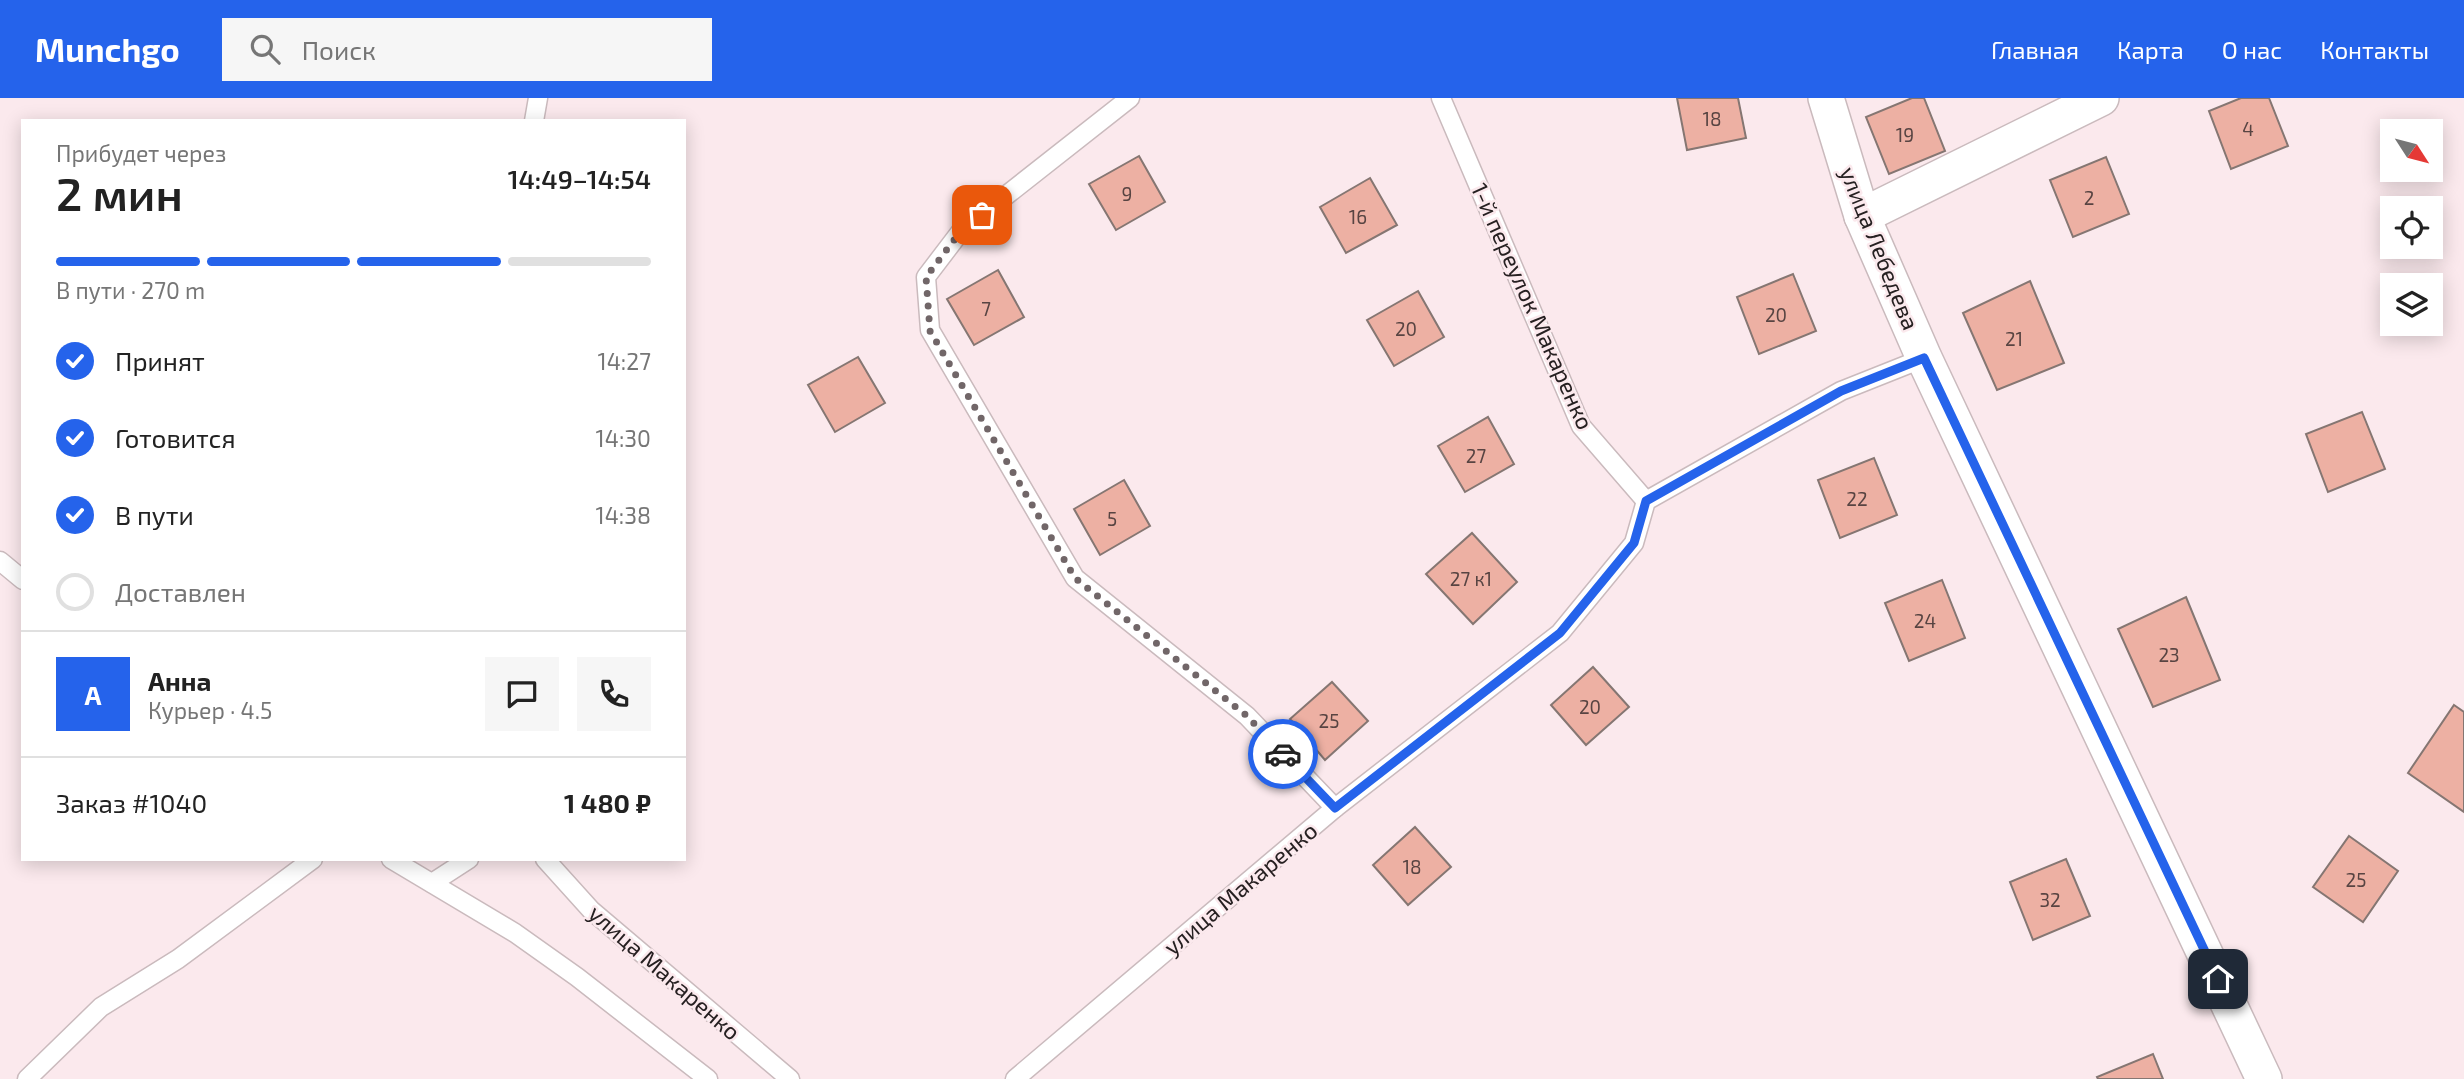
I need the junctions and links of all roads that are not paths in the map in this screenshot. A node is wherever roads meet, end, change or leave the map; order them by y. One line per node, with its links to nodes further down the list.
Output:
1 (538, 98): 6 (lane)
2 (1130, 98): 12 (lane)
3 (1441, 98): 9 (lane, 1-й переулок Макаренко)
4 (1826, 98): 7 (street, улица Лебедева)
5 (2101, 98): 7 (street)
6 (534, 119)
7 (1862, 216): 8 (street, улица Лебедева)
8 (1924, 358): 9 (lane); 22 (street, улица Лебедева)
9 (1646, 501): 12 (lane, улица Макаренко)
10 (0, 561): 11 (lane)
11 (21, 578)
12 (1335, 808): 21 (lane, улица Макаренко)
13 (310, 861): 18 (lane)
14 (394, 861): 17 (lane)
15 (466, 861): 17 (lane)
16 (547, 861): 20 (lane, улица Макаренко)
17 (432, 883): 19 (lane)
18 (27, 1079)
19 (708, 1079)
20 (790, 1079)
21 (1015, 1079)
22 (2264, 1079)

